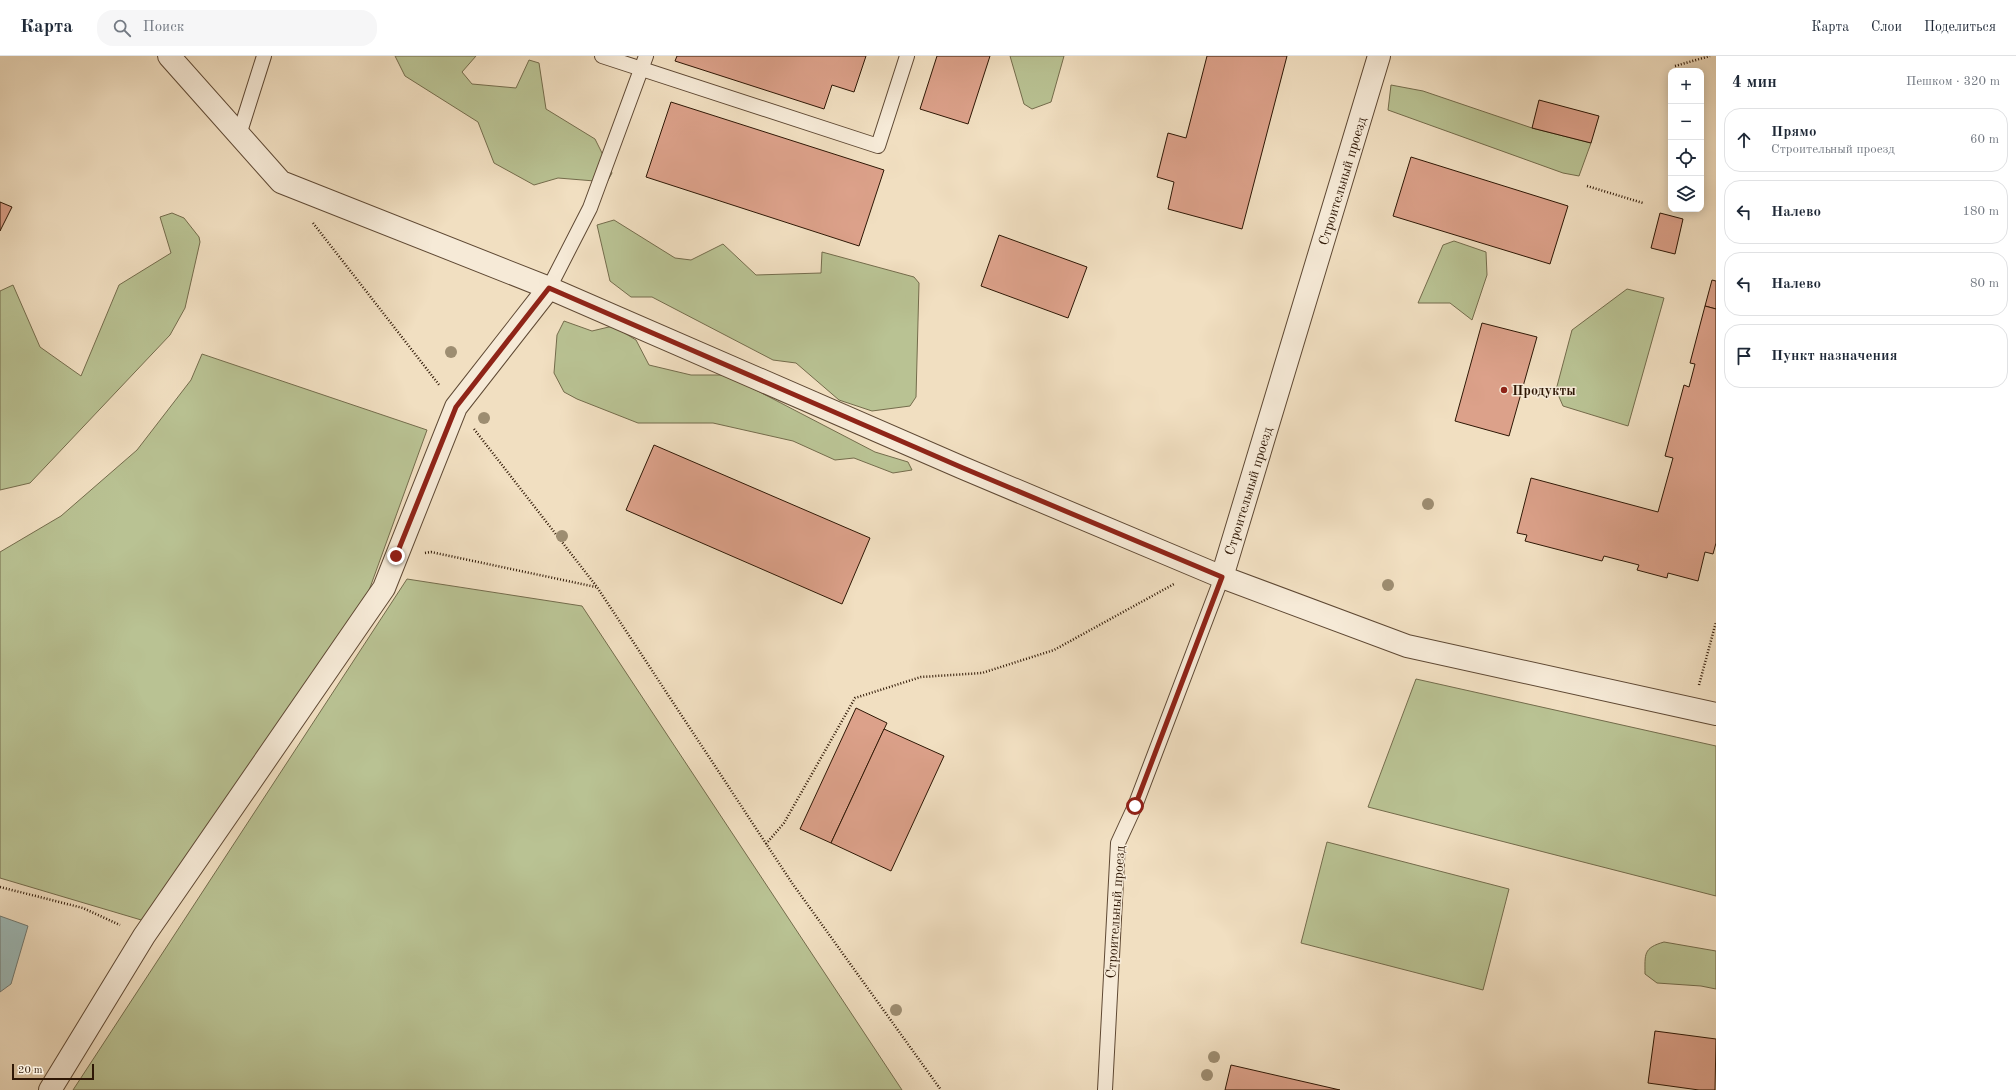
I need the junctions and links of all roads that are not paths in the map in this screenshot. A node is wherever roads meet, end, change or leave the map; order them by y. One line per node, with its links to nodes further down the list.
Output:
1 (169, 56): 7 (street)
2 (264, 56): 7 (lane)
3 (602, 56): 6 (lane)
4 (907, 56): 6 (lane)
5 (1380, 56): 9 (street, Строительный проезд)
6 (644, 62): 8 (lane)
7 (239, 135): 8 (street)
8 (549, 288): 9 (street); 11 (street)
9 (1212, 573): 10 (street); 12 (lane, Строительный проезд)
10 (1716, 714)
11 (50, 1090)
12 (1105, 1090)

